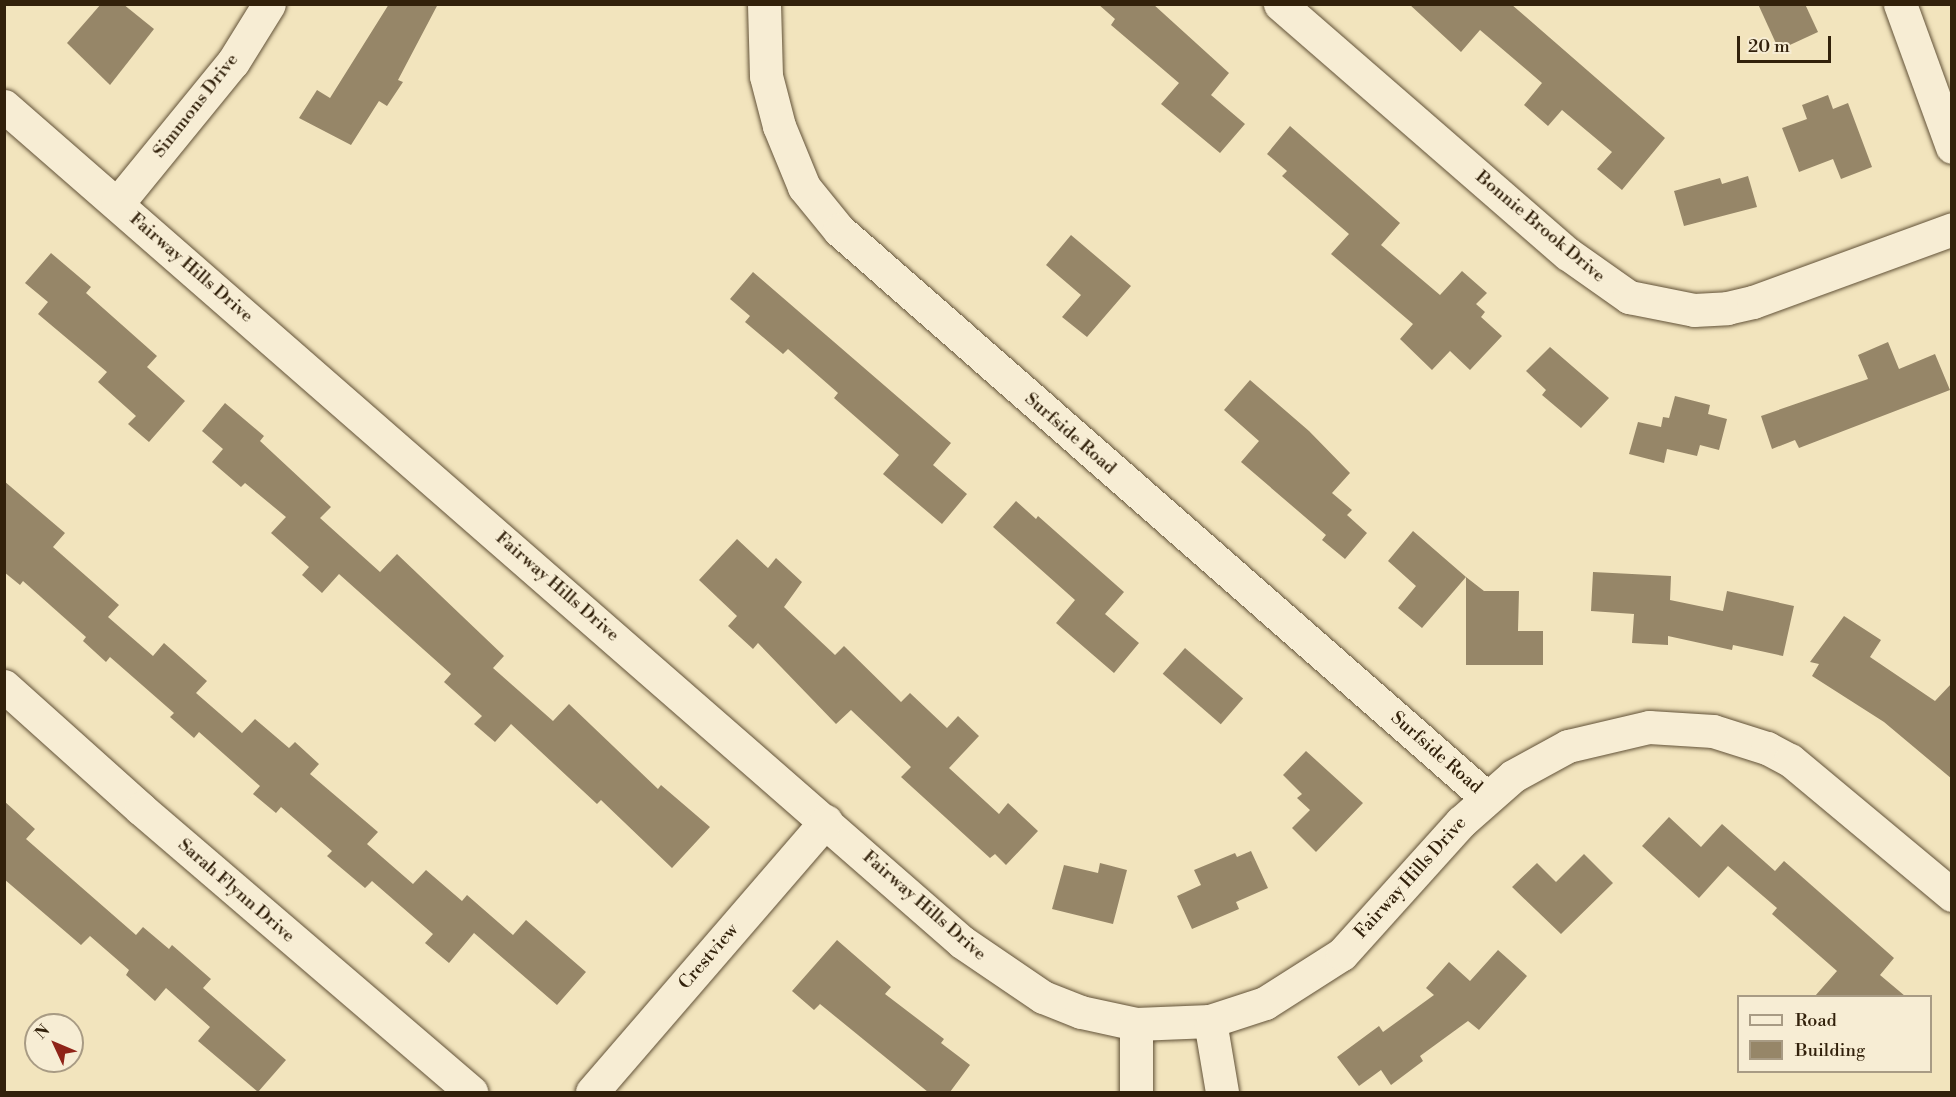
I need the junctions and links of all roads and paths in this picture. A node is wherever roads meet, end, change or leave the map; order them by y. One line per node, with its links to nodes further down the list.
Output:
1 (269, 4): 7 (street, Simmons Drive)
2 (764, 4): 10 (street, Surfside Road)
3 (1280, 4): 8 (street, Bonnie Brook Drive)
4 (1900, 4): 6 (street)
5 (4, 106): 7 (street, Fairway Hills Drive)
6 (1952, 147)
7 (117, 204): 11 (street, Fairway Hills Drive)
8 (1952, 230)
9 (4, 686): 15 (street, Sarah Flynn Drive)
10 (1486, 797): 12 (street, Fairway Hills Drive); 13 (street, Fairway Hills Drive)
11 (826, 821): 14 (street, Fairway Hills Drive); 16 (street, Crestview)
12 (1952, 895)
13 (1210, 1021): 14 (street, Fairway Hills Drive); 18 (street)
14 (1136, 1024): 17 (street)
15 (471, 1092)
16 (592, 1092)
17 (1136, 1092)
18 (1222, 1092)

